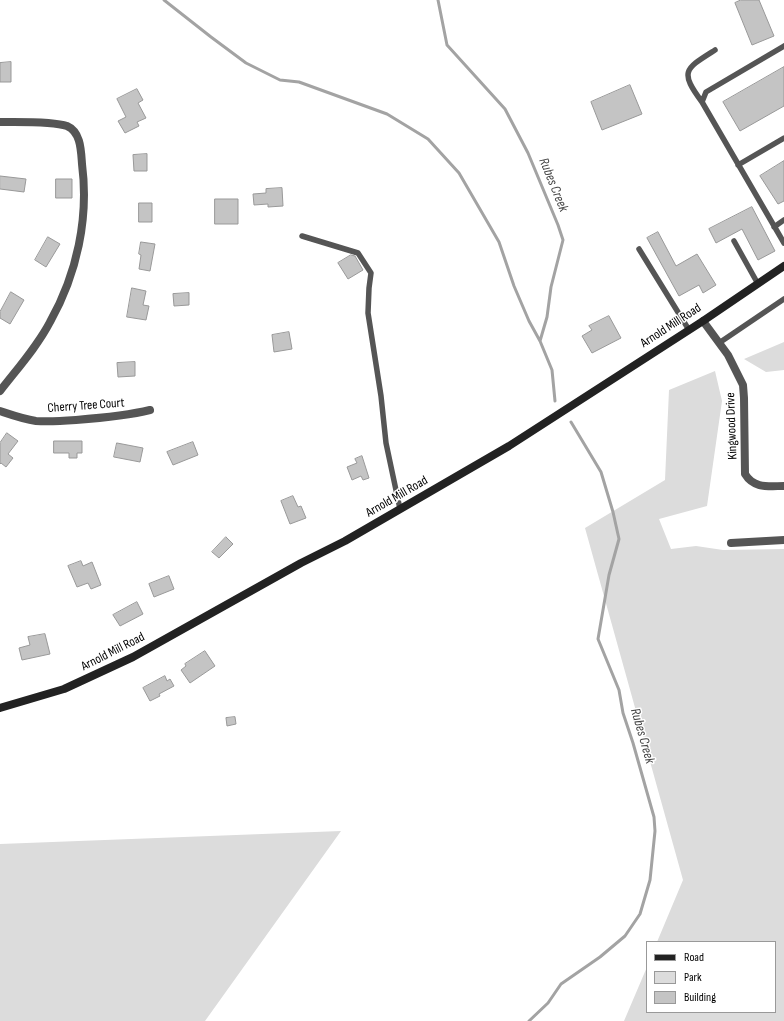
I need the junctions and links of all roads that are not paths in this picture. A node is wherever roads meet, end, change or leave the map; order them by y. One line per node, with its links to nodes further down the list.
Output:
1 (784, 46): 3 (lane)
2 (715, 50): 3 (lane)
3 (702, 102): 6 (lane)
4 (0, 122): 19 (street)
5 (784, 138): 6 (lane)
6 (738, 164): 8 (lane)
7 (784, 220): 8 (lane)
8 (774, 226): 11 (lane)
9 (302, 236): 23 (lane)
10 (734, 241): 14 (lane)
11 (784, 243)
12 (639, 249): 17 (lane)
13 (784, 266): 14 (main road, Arnold Mill Road)
14 (758, 284): 16 (main road, Arnold Mill Road)
15 (784, 299): 18 (lane)
16 (703, 321): 17 (main road, Arnold Mill Road); 18 (street, Kingwood Drive)
17 (689, 330): 23 (main road, Arnold Mill Road)
18 (719, 343): 22 (street, Kingwood Drive)
19 (0, 391)
20 (150, 410): 21 (street, Cherry Tree Court)
21 (0, 411)
22 (784, 486)
23 (400, 509): 26 (main road, Arnold Mill Road)
24 (784, 540): 25 (street)
25 (731, 543)
26 (0, 708)

